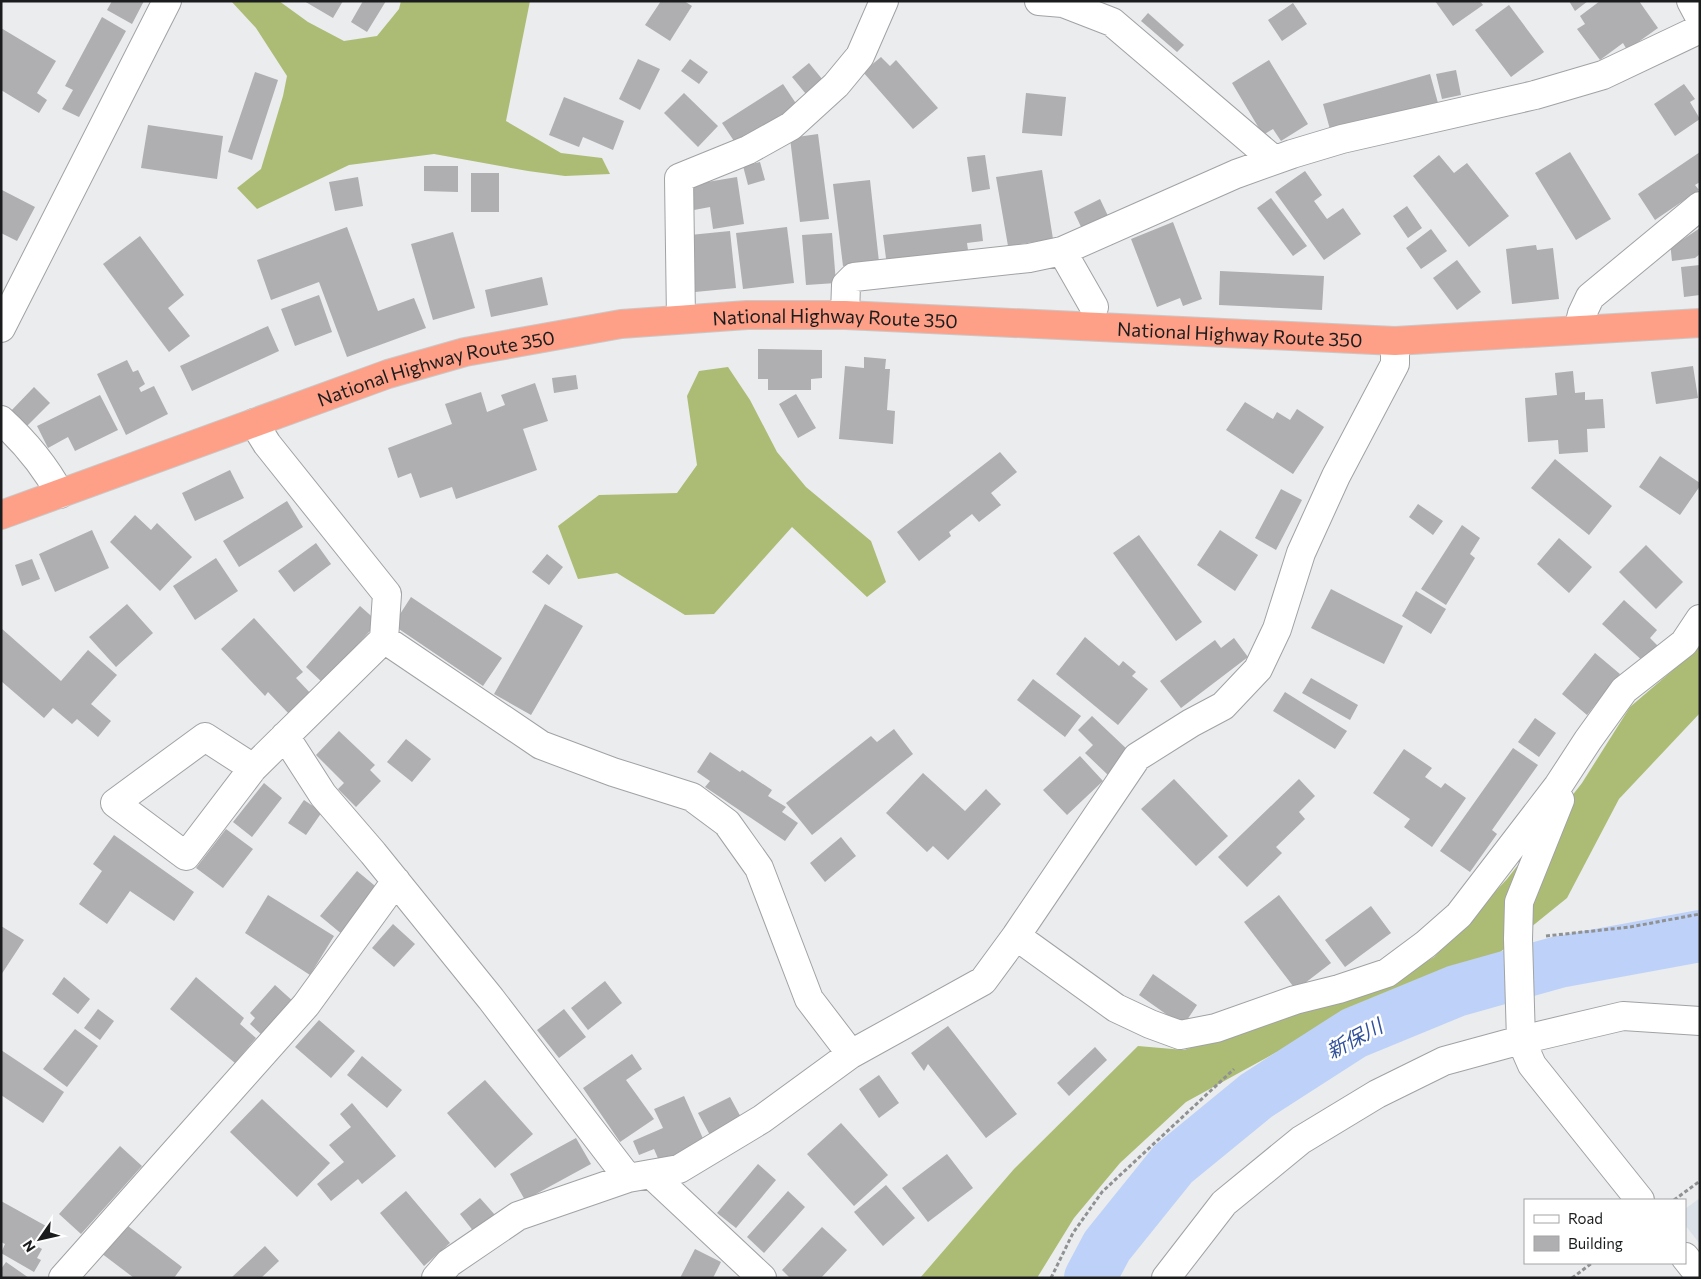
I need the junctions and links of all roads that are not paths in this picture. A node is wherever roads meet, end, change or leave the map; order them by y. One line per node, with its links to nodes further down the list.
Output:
1 (167, 1): 14 (street)
2 (884, 1): 12 (street)
3 (1039, 1): 7 (street)
4 (1691, 1): 5 (street)
5 (1700, 18)
6 (1700, 29): 7 (street)
7 (1274, 160): 9 (street)
8 (1700, 206): 15 (street)
9 (1062, 251): 10 (street); 11 (street)
10 (1094, 307)
11 (845, 315): 12 (highway, National Highway Route 350); 16 (highway, National Highway Route 350)
12 (681, 319): 18 (highway, National Highway Route 350)
13 (1700, 323): 15 (highway, National Highway Route 350)
14 (1, 328)
15 (1578, 330): 16 (highway, National Highway Route 350)
16 (1395, 341): 27 (street)
17 (1, 420): 19 (street)
18 (254, 423): 19 (highway, National Highway Route 350); 22 (street)
19 (60, 494): 20 (highway, National Highway Route 350)
20 (1, 515)
21 (1700, 619): 25 (street)
22 (384, 638): 23 (street); 30 (street)
23 (285, 736): 24 (street); 26 (street)
24 (253, 768): 24 (street)
25 (1558, 786): 27 (street); 29 (street)
26 (396, 882): 31 (street); 35 (street)
27 (1016, 936): 30 (street)
28 (1700, 1021): 29 (street)
29 (1521, 1033): 32 (street); 38 (street)
30 (851, 1054): 31 (street)
31 (640, 1176): 36 (street); 37 (street)
32 (1639, 1199)
33 (1686, 1258): 34 (street)
34 (1700, 1276)
35 (63, 1278)
36 (436, 1278)
37 (762, 1278)
38 (1166, 1278)

